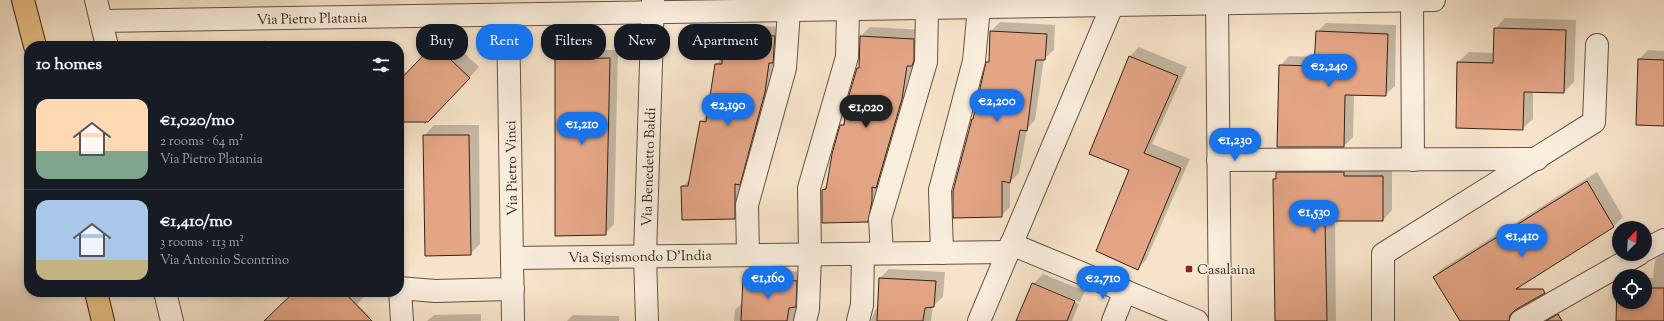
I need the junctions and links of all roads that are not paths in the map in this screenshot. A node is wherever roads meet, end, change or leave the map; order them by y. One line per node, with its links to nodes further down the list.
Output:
1 (23, 0): 16 (main road)
2 (96, 0): 15 (street)
3 (1412, 0): 4 (street, Via Pietro Platania); 5 (street, Via Pietro Platania); 21 (street)
4 (1434, 0)
5 (1354, 1): 6 (street, Via Pietro Platania)
6 (1217, 2): 9 (street, Via Pietro Platania); 20 (street)
7 (653, 6): 13 (street, Via Pietro Platania); 14 (street, Via Pietro Platania); 29 (street, Via Benedetto Baldi)
8 (924, 6): 11 (street, Via Pietro Platania); 12 (street, Via Pietro Platania); 28 (street)
9 (1112, 6): 11 (street, Via Pietro Platania); 24 (street)
10 (432, 8): 14 (street, Via Pietro Platania); 15 (street, Via Pietro Platania)
11 (979, 8): 25 (street)
12 (848, 10): 13 (street, Via Pietro Platania); 27 (street)
13 (789, 11): 26 (street)
14 (508, 15): 30 (street, Via Pietro Vinci)
15 (101, 21): 17 (street)
16 (34, 41)
17 (106, 41)
18 (1597, 45): 19 (street)
19 (1537, 159): 21 (street); 49 (street)
20 (1218, 160): 21 (street); 48 (street)
21 (1413, 160)
22 (1664, 240): 23 (street)
23 (1652, 246)
24 (1009, 248): 25 (street, Via Sigismondo D'India); 34 (street, Via Sigismondo D'India); 45 (street)
25 (942, 253): 28 (street, Via Sigismondo D'India)
26 (748, 254): 27 (street, Via Sigismondo D'India); 29 (street, Via Sigismondo D'India)
27 (810, 254): 28 (street, Via Sigismondo D'India); 43 (street)
28 (872, 254): 44 (street)
29 (645, 256): 30 (street, Via Sigismondo D'India); 42 (street, Via Benedetto Baldi)
30 (512, 258): 33 (street, Via Pietro Vinci)
31 (1627, 261): 50 (street)
32 (404, 288): 33 (street)
33 (513, 289): 41 (street, Via Pietro Vinci)
34 (1125, 291): 46 (street); 47 (street, Via Sigismondo D'India)
35 (97, 297): 38 (main road)
36 (166, 297): 39 (street)
37 (401, 297): 40 (street)
38 (103, 321)
39 (172, 321)
40 (402, 321)
41 (513, 321)
42 (647, 321)
43 (805, 321)
44 (858, 321)
45 (979, 321)
46 (1113, 321)
47 (1197, 321)
48 (1220, 321)
49 (1383, 321)
50 (1521, 321)

